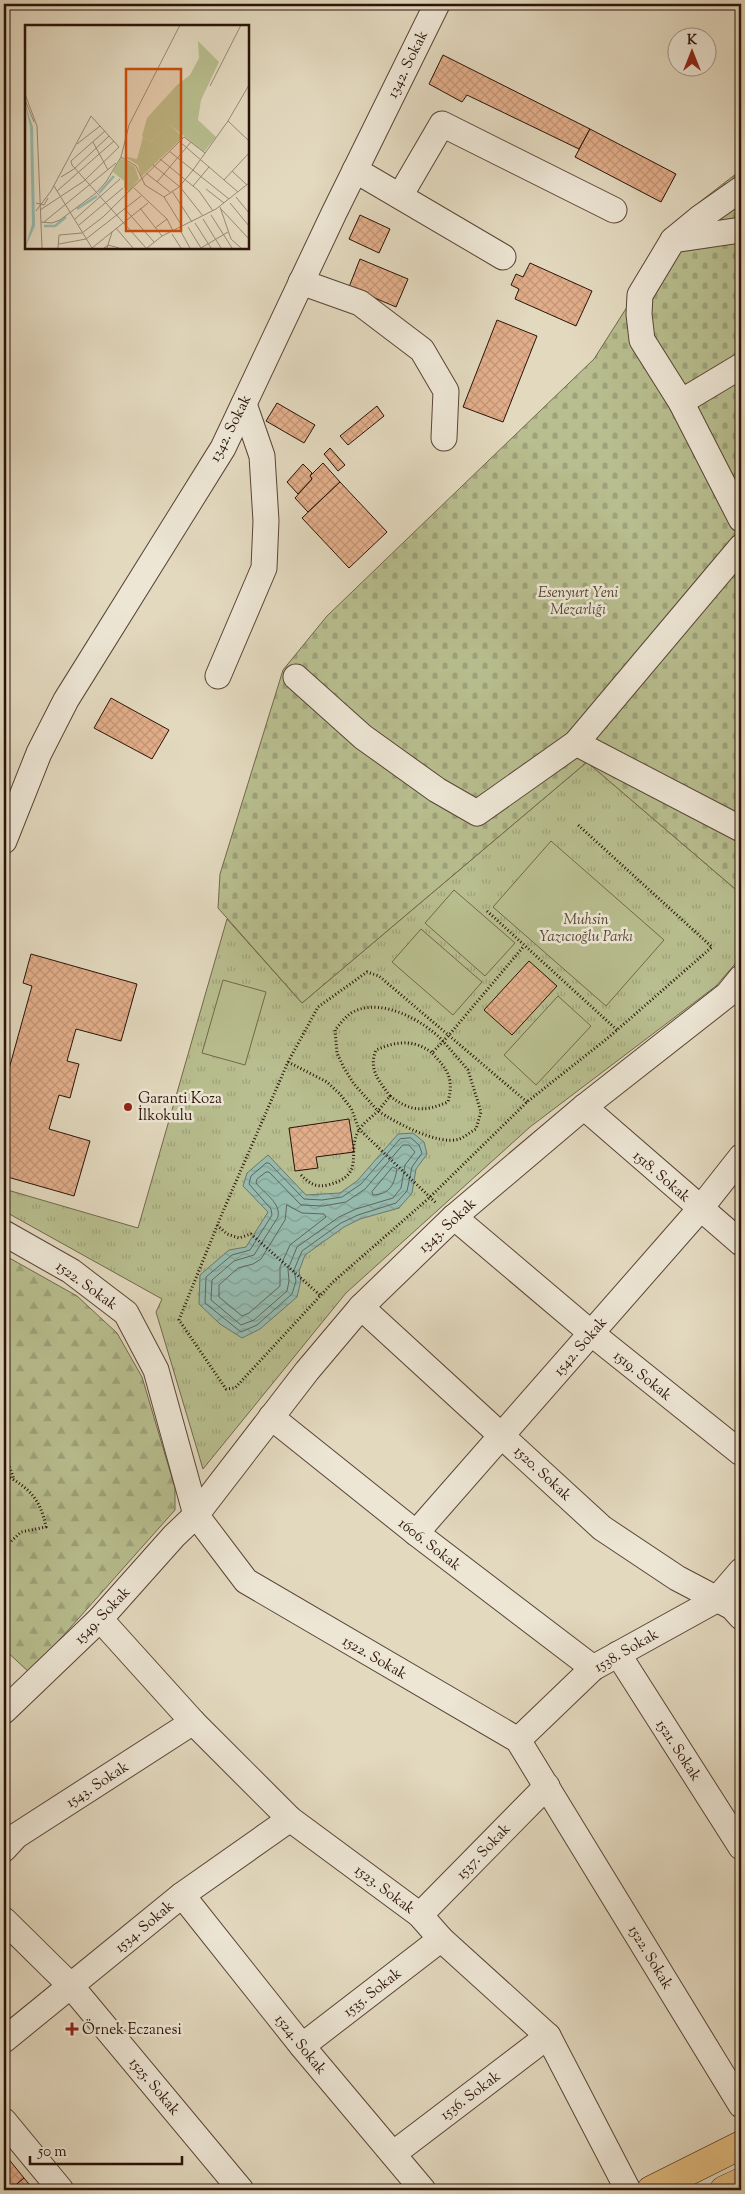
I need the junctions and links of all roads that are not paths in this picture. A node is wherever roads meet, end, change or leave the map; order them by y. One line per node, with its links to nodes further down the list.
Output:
1 (437, 4): 2 (street, 1342. Sokak)
2 (355, 170): 4 (street); 9 (street, 1342. Sokak)
3 (741, 189): 7 (street)
4 (400, 196): 5 (street); 8 (street)
5 (614, 210)
6 (741, 230): 7 (street)
7 (672, 240): 11 (street)
8 (503, 257)
9 (301, 282): 12 (street, 1342. Sokak); 13 (street)
10 (741, 366): 11 (street)
11 (681, 402): 14 (street)
12 (244, 404): 16 (street); 20 (street, 1342. Sokak)
13 (444, 438)
14 (741, 519)
15 (741, 547): 18 (street)
16 (218, 676)
17 (296, 677): 18 (street)
18 (576, 743): 19 (street)
19 (741, 829)
20 (4, 841)
21 (737, 992): 22 (street, 1343. Sokak)
22 (584, 1107): 24 (street, 1518. Sokak); 25 (street, 1343. Sokak)
23 (741, 1157): 24 (street, 1542. Sokak)
24 (700, 1209): 27 (street, 1518. Sokak); 29 (street, 1542. Sokak)
25 (454, 1217): 28 (street, 1343. Sokak); 29 (street, 1519. Sokak)
26 (4, 1233): 33 (street, 1522. Sokak)
27 (741, 1243)
28 (361, 1308): 30 (street, 1343. Sokak); 31 (street, 1520. Sokak)
29 (591, 1333): 31 (street, 1542. Sokak); 32 (street, 1519. Sokak)
30 (271, 1416): 33 (street, 1343. Sokak); 34 (street, 1606. Sokak)
31 (502, 1436): 34 (street, 1542. Sokak); 36 (street, 1520. Sokak)
32 (741, 1453)
33 (196, 1515): 38 (street, 1549. Sokak); 43 (street, 1522. Sokak)
34 (416, 1533): 40 (street, 1606. Sokak)
35 (741, 1571): 36 (street, 1538. Sokak)
36 (716, 1600): 37 (street, 1520. Sokak); 39 (street, 1538. Sokak)
37 (741, 1617)
38 (100, 1620): 41 (street, 1549. Sokak); 42 (street, 1523. Sokak)
39 (618, 1654): 40 (street, 1538. Sokak); 46 (street, 1521. Sokak)
40 (593, 1668): 43 (street, 1538. Sokak)
41 (4, 1711)
42 (193, 1722): 45 (street, 1523. Sokak); 47 (street, 1543. Sokak)
43 (518, 1740): 44 (street, 1522. Sokak)
44 (547, 1786): 49 (street, 1537. Sokak); 56 (street, 1522. Sokak)
45 (290, 1819): 48 (street, 1534. Sokak); 49 (street, 1523. Sokak)
46 (741, 1847)
47 (4, 1849)
48 (182, 1895): 52 (street, 1534. Sokak); 55 (street, 1524. Sokak)
49 (420, 1915): 51 (street, 1523. Sokak)
50 (4, 1920): 52 (street, 1525. Sokak)
51 (441, 1939): 53 (street, 1523. Sokak); 55 (street, 1535. Sokak)
52 (71, 1986): 54 (street, 1534. Sokak); 61 (street, 1525. Sokak)
53 (548, 2036): 59 (street, 1536. Sokak); 63 (street, 1523. Sokak)
54 (4, 2040)
55 (302, 2046): 59 (street, 1524. Sokak)
56 (741, 2105)
57 (4, 2121): 60 (street)
58 (741, 2145): 64 (main road)
59 (393, 2154): 62 (street, 1524. Sokak)
60 (61, 2190)
61 (241, 2190)
62 (423, 2190)
63 (628, 2190)
64 (651, 2190)

